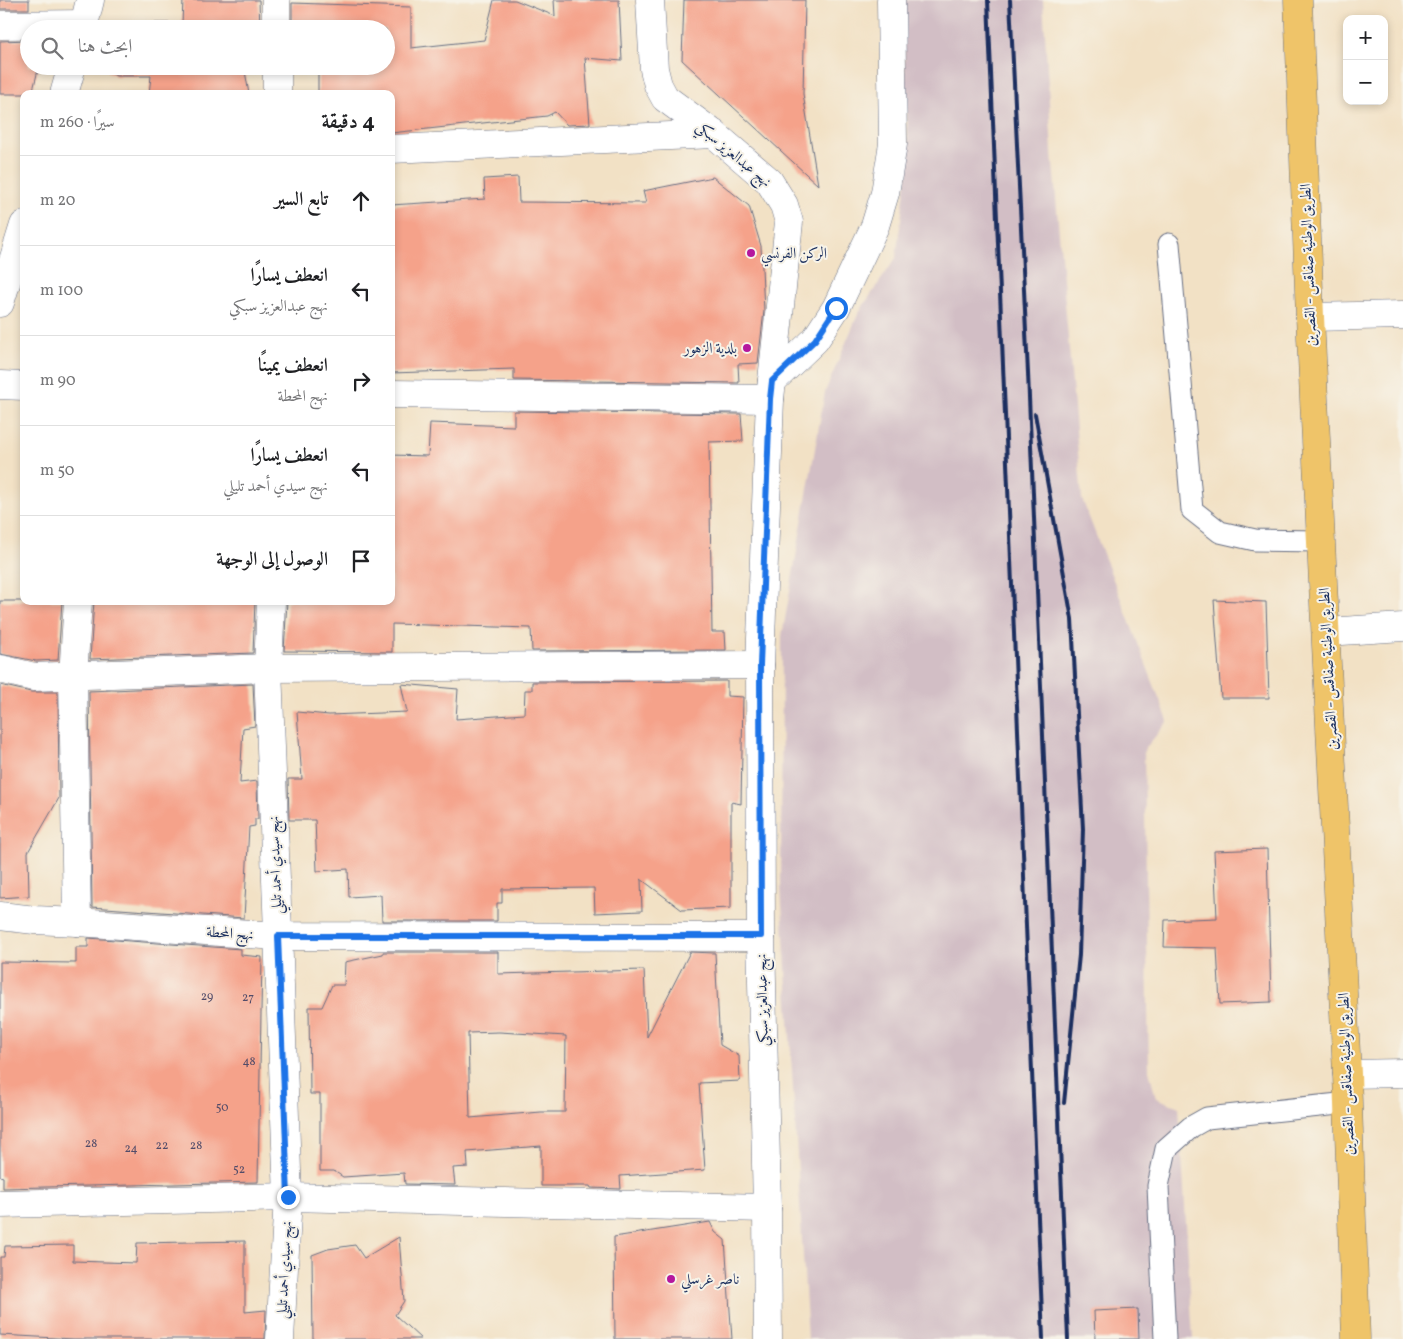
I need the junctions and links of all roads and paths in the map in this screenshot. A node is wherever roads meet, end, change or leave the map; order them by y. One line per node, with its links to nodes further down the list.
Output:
1 (276, 0): 7 (street)
2 (650, 0): 14 (street, نهج عبدالعزيز سبكي)
3 (890, 0): 23 (street)
4 (1298, 0): 20 (main road, الطريق الوطنية صفاقس - القصرين)
5 (86, 18): 6 (street)
6 (61, 20)
7 (276, 20)
8 (20, 23): 9 (street)
9 (0, 25)
10 (69, 75): 12 (street)
11 (277, 75): 13 (street)
12 (65, 90)
13 (277, 90)
14 (714, 134): 15 (street); 23 (street, نهج عبدالعزيز سبكي)
15 (395, 149)
16 (20, 238): 18 (street)
17 (1169, 244): 25 (lane)
18 (0, 303)
19 (1403, 315): 20 (street)
20 (1310, 317): 25 (main road, الطريق الوطنية صفاقس - القصرين)
21 (0, 384): 22 (street)
22 (20, 386)
23 (771, 390): 24 (street); 30 (street, نهج عبدالعزيز سبكي)
24 (395, 394)
25 (1321, 541): 29 (main road, الطريق الوطنية صفاقس - القصرين)
26 (78, 605): 33 (street)
27 (272, 605): 31 (street, نهج سيدي أحمد تليلي)
28 (1403, 627): 29 (street)
29 (1326, 632): 39 (main road, الطريق الوطنية صفاقس - القصرين)
30 (760, 665): 31 (street); 37 (street, نهج عبدالعزيز سبكي)
31 (268, 668): 33 (street); 36 (street, نهج سيدي أحمد تليلي)
32 (0, 669): 33 (street)
33 (73, 676): 35 (street)
34 (0, 916): 35 (street, نهج المحطة)
35 (77, 922): 36 (street, نهج المحطة)
36 (278, 936): 37 (street, نهج المحطة); 41 (street, نهج سيدي أحمد تليلي)
37 (761, 936): 43 (street, نهج عبدالعزيز سبكي)
38 (1403, 1073): 39 (street)
39 (1347, 1074): 40 (main road, الطريق الوطنية صفاقس - القصرين)
40 (1348, 1103): 46 (lane); 47 (main road, الطريق الوطنية صفاقس - القصرين)
41 (288, 1197): 42 (street); 43 (street); 44 (street, نهج سيدي أحمد تليلي)
42 (0, 1204)
43 (767, 1208): 45 (street, نهج عبدالعزيز سبكي)
44 (280, 1339)
45 (768, 1339)
46 (1164, 1339)
47 (1356, 1339)

